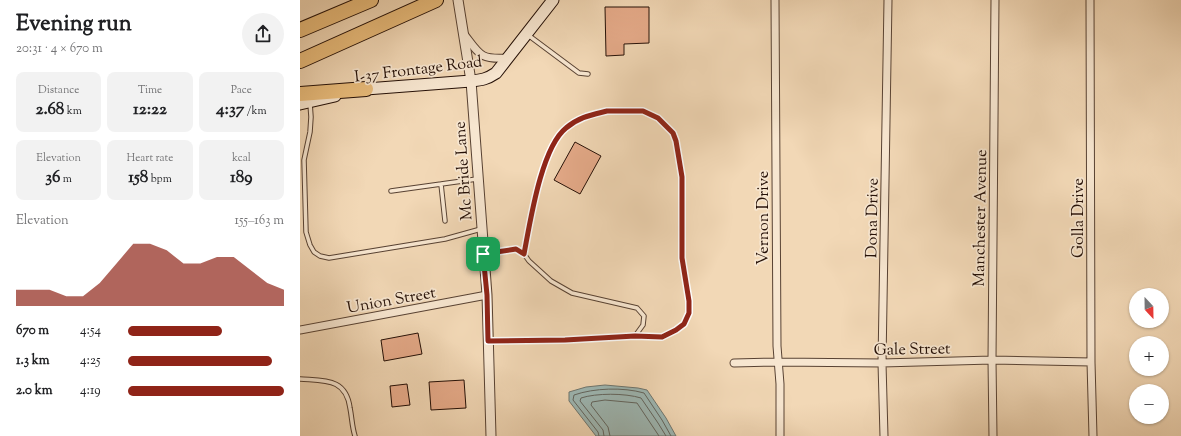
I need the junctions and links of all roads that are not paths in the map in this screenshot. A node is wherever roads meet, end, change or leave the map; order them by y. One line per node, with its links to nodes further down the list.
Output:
1 (371, 0): 9 (highway)
2 (436, 0): 13 (highway)
3 (458, 0): 10 (street, Mc Bride Lane)
4 (553, 0): 11 (main road, I-37 Frontage Road)
5 (775, 0): 30 (street, Vernon Drive)
6 (888, 0): 32 (street, Dona Drive)
7 (995, 0): 29 (street, Manchester Avenue)
8 (1090, 0): 31 (street, Golla Drive)
9 (300, 30)
10 (464, 34): 12 (street); 15 (street, Mc Bride Lane)
11 (527, 34): 12 (main road, I-37 Frontage Road); 14 (lane)
12 (508, 58): 15 (main road, I-37 Frontage Road)
13 (300, 61)
14 (588, 74)
15 (471, 81): 16 (main road, I-37 Frontage Road); 18 (street, Mc Bride Lane)
16 (366, 89): 17 (highway)
17 (303, 100): 22 (lane)
18 (478, 179): 19 (lane); 22 (street, Mc Bride Lane)
19 (441, 184): 20 (lane); 21 (lane)
20 (391, 191)
21 (445, 221)
22 (481, 229): 23 (street, Mc Bride Lane)
23 (483, 254): 24 (lane); 25 (street, Mc Bride Lane)
24 (524, 254): 27 (lane); 27 (lane)
25 (487, 295): 26 (street, Union Street); 28 (street, Mc Bride Lane)
26 (300, 330)
27 (635, 336): 28 (lane)
28 (488, 341): 36 (street, Mc Bride Lane)
29 (992, 360): 31 (street, Gale Street); 32 (street, Gale Street); 39 (street, Manchester Avenue)
30 (778, 362): 32 (street, Gale Street); 33 (street, Gale Street); 37 (street, Vernon Drive)
31 (1091, 362): 40 (street, Golla Drive)
32 (882, 363): 38 (street, Dona Drive)
33 (734, 364)
34 (300, 379): 35 (lane)
35 (356, 436)
36 (491, 436)
37 (780, 436)
38 (884, 436)
39 (993, 436)
40 (1093, 436)

